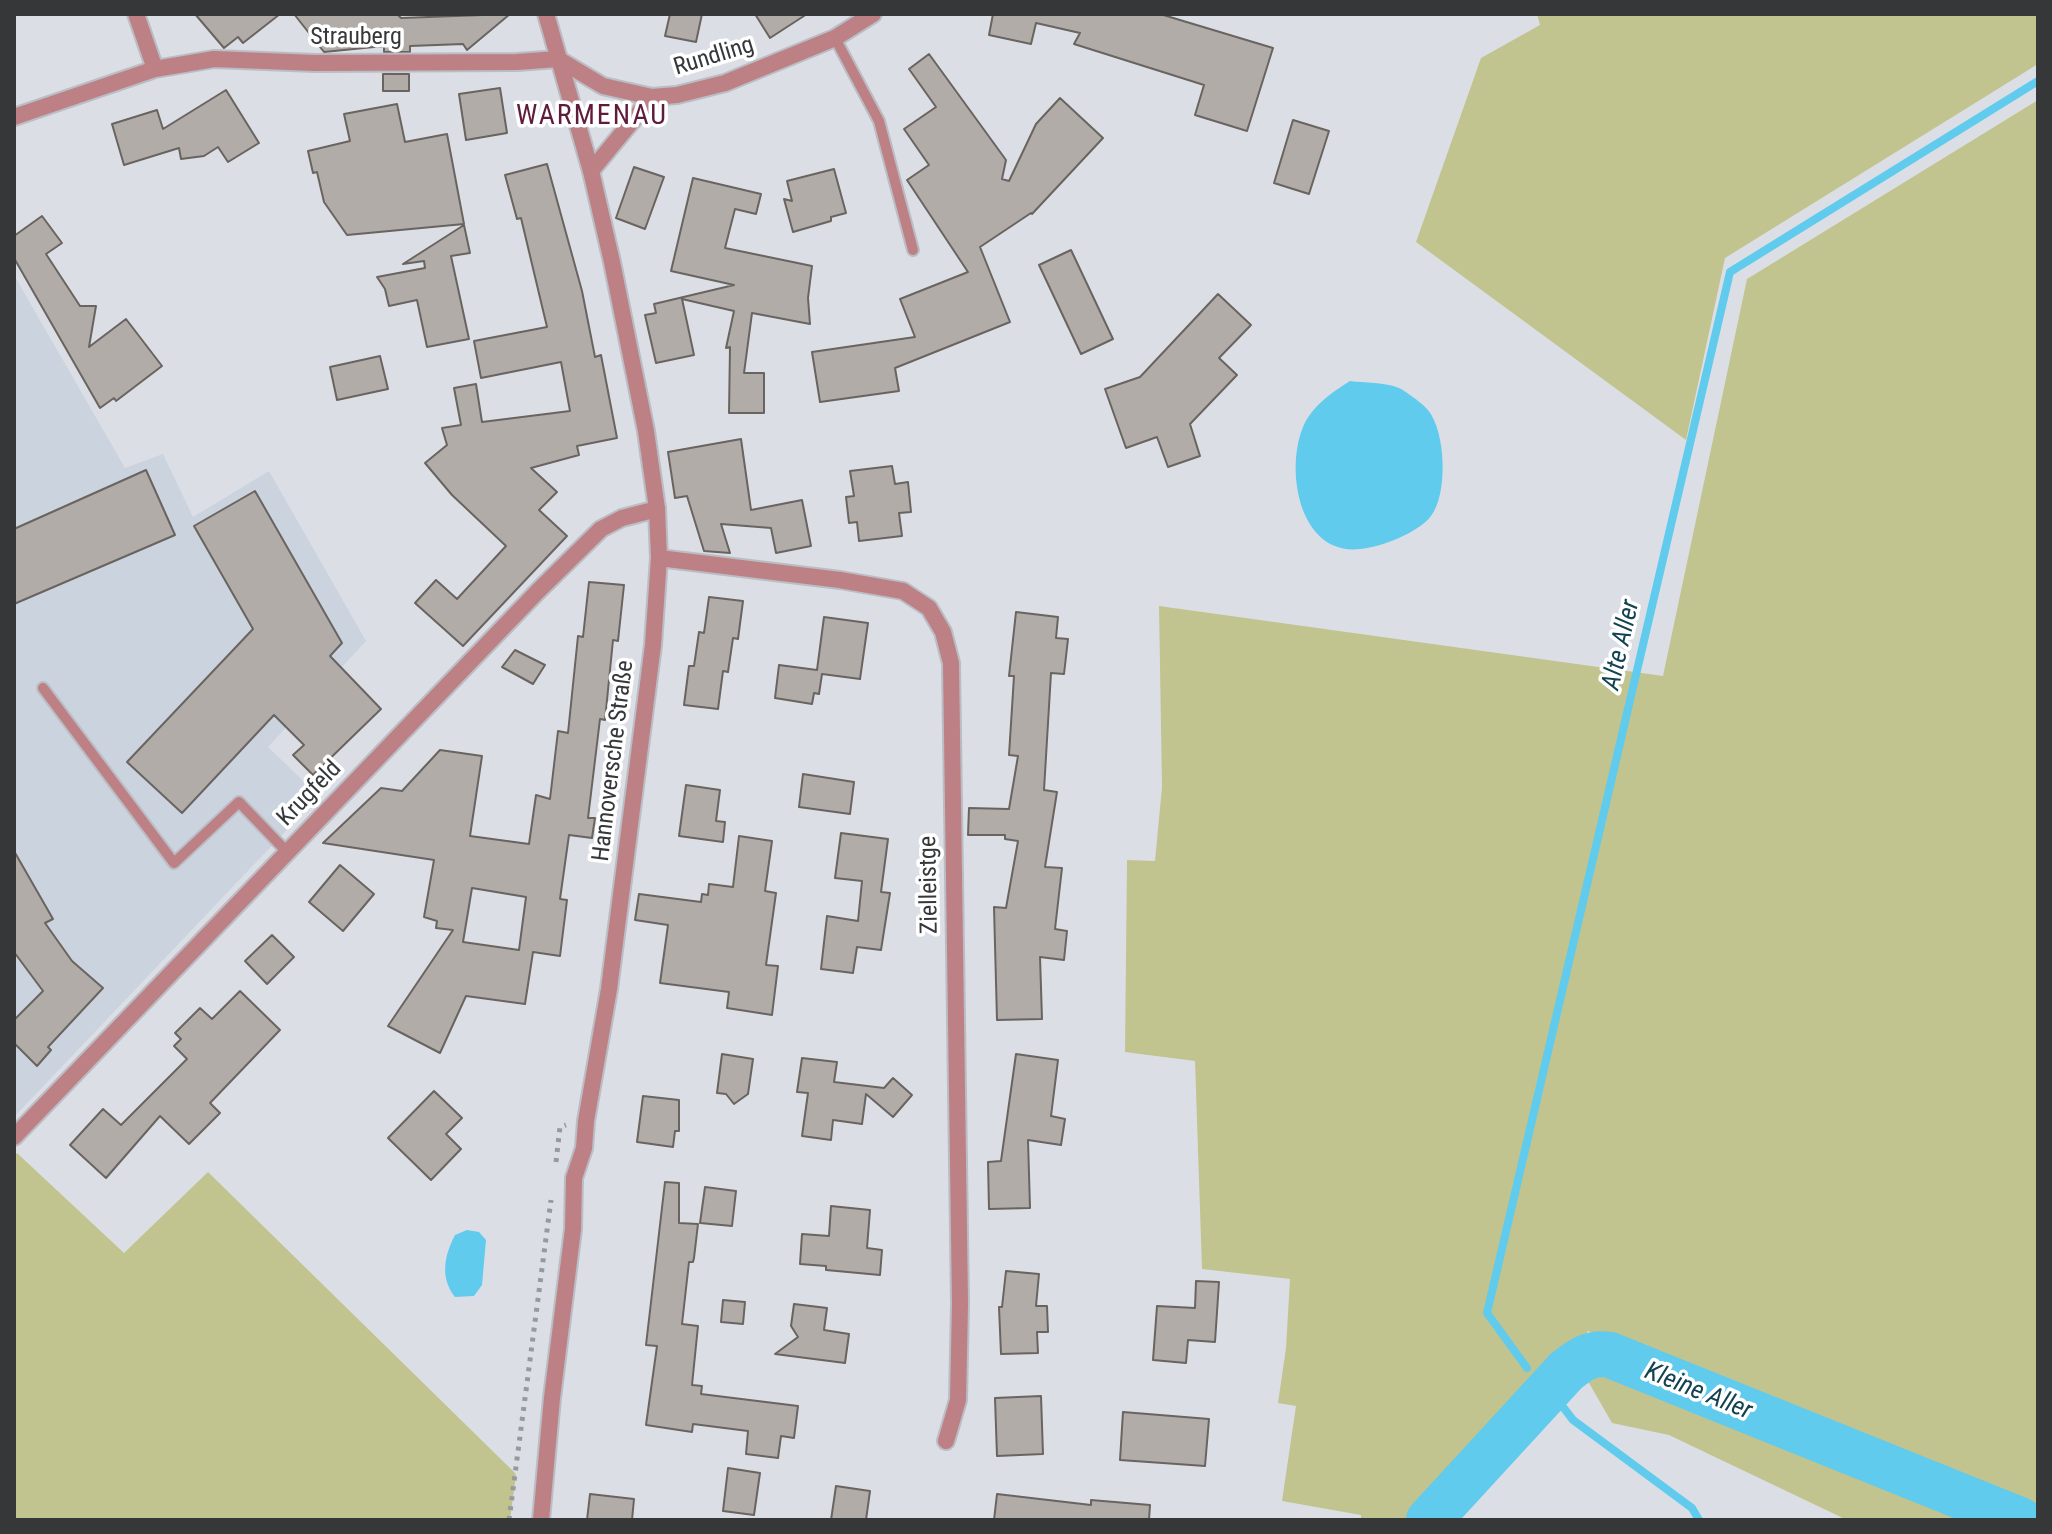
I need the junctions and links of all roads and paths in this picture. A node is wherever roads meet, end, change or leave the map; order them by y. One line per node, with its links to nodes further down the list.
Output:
1 (136, 14): 6 (street)
2 (546, 14): 5 (street, Hannoversche Straße)
3 (873, 14): 4 (street, Rundling)
4 (835, 38): 7 (street, Rundling); 10 (lane)
5 (558, 59): 6 (street, Strauberg); 7 (street, Rundling); 9 (street, Hannoversche Straße)
6 (155, 69): 8 (street, Strauberg)
7 (652, 97): 9 (street, Rundling)
8 (14, 117)
9 (591, 171): 11 (street, Hannoversche Straße)
10 (913, 250)
11 (657, 509): 12 (street, Hannoversche Straße); 14 (street, Krugfeld)
12 (659, 558): 15 (street, Hannoversche Straße); 19 (street, Zielleistge)
13 (43, 688): 14 (lane)
14 (287, 852): 16 (street, Krugfeld)
15 (586, 1121): 17 (path); 21 (street, Hannoversche Straße)
16 (14, 1137)
17 (554, 1173)
18 (552, 1188): 20 (path)
19 (946, 1441)
20 (509, 1520)
21 (541, 1520)

